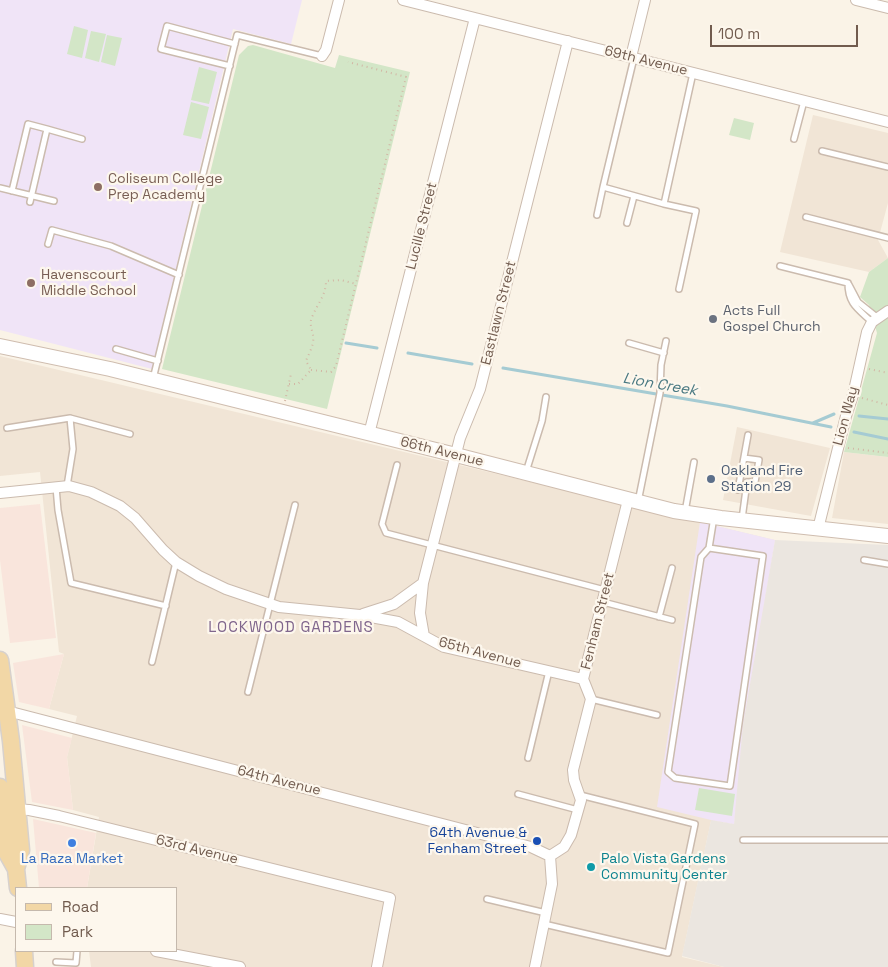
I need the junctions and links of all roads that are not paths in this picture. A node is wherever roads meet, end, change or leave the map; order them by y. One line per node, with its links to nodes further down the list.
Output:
1 (339, 0): 9 (street)
2 (403, 0): 6 (street, 69th Avenue)
3 (645, 0): 10 (street)
4 (856, 0): 5 (street)
5 (888, 8)
6 (475, 18): 7 (street, 69th Avenue); 49 (street, Lucille Street)
7 (568, 41): 10 (street, 69th Avenue); 51 (street, Eastlawn Street)
8 (235, 44): 9 (lane); 11 (lane); 11 (lane)
9 (322, 56)
10 (632, 58): 12 (street, 69th Avenue); 20 (lane)
11 (230, 66): 34 (lane)
12 (693, 73): 13 (street, 69th Avenue); 27 (lane)
13 (804, 100): 14 (street, 69th Avenue); 17 (lane)
14 (888, 122)
15 (47, 129): 16 (lane); 22 (lane); 23 (lane)
16 (82, 139)
17 (794, 139)
18 (822, 151): 19 (lane)
19 (888, 167)
20 (603, 187): 24 (lane); 28 (lane)
21 (0, 188): 22 (lane)
22 (12, 191): 23 (lane)
23 (31, 195): 25 (lane); 26 (lane)
24 (634, 196): 27 (lane); 30 (lane)
25 (54, 201)
26 (30, 202)
27 (664, 204): 35 (lane)
28 (597, 216)
29 (806, 217): 31 (lane)
30 (627, 223)
31 (888, 238)
32 (48, 244): 34 (lane)
33 (780, 266): 37 (lane)
34 (179, 275): 43 (lane)
35 (679, 289)
36 (888, 311): 37 (street)
37 (875, 320): 65 (street, Lion Way)
38 (666, 341): 42 (lane)
39 (629, 343): 42 (lane)
40 (0, 346): 44 (street, 66th Avenue)
41 (116, 349): 43 (lane)
42 (664, 353): 60 (lane)
43 (158, 361): 44 (lane)
44 (153, 380): 49 (street, 66th Avenue)
45 (546, 398): 55 (lane)
46 (70, 418): 47 (lane); 48 (lane); 56 (lane)
47 (7, 428)
48 (130, 434)
49 (369, 434): 51 (street, 66th Avenue)
50 (748, 435): 52 (lane)
51 (456, 455): 55 (street, 66th Avenue); 67 (street, Eastlawn Street)
52 (744, 458): 58 (lane); 64 (lane)
53 (694, 462): 62 (lane)
54 (397, 465): 67 (lane)
55 (526, 473): 60 (street, 66th Avenue)
56 (67, 486): 57 (street, 65th Avenue); 70 (street, 65th Avenue)
57 (56, 487): 59 (street, 65th Avenue); 77 (lane)
58 (738, 490)
59 (0, 493)
60 (633, 501): 62 (street, 66th Avenue); 74 (street, Fenham Street)
61 (295, 506): 76 (lane)
62 (685, 513): 63 (street, 66th Avenue)
63 (714, 517): 64 (street, 66th Avenue); 68 (lane)
64 (742, 520): 65 (street, 66th Avenue)
65 (818, 529): 66 (street, 66th Avenue)
66 (888, 536)
67 (433, 544): 73 (street, Eastlawn Street); 74 (lane)
68 (709, 548): 68 (lane)
69 (864, 560): 71 (lane)
70 (176, 562): 76 (street, 65th Avenue); 77 (lane)
71 (888, 564)
72 (672, 568): 79 (lane)
73 (423, 584): 78 (street); 81 (street, Eastlawn Street)
74 (606, 591): 75 (street, Fenham Street)
75 (603, 602): 79 (lane); 85 (street, Fenham Street)
76 (269, 604): 78 (street, 65th Avenue); 86 (lane)
77 (166, 606): 83 (lane)
78 (360, 615): 81 (street, 65th Avenue)
79 (659, 617): 80 (lane)
80 (672, 620)
81 (424, 636): 84 (street, 65th Avenue)
82 (0, 660): 88 (main road)
83 (152, 662)
84 (549, 671): 85 (street, 65th Avenue); 90 (lane)
85 (583, 679): 87 (street, Fenham Street)
86 (248, 692)
87 (591, 699): 89 (lane); 93 (street)
88 (7, 711): 94 (main road); 99 (street, 64th Avenue)
89 (656, 715)
90 (528, 758)
91 (0, 786): 94 (main road)
92 (518, 794): 95 (lane)
93 (580, 795): 95 (street); 104 (lane)
94 (10, 810): 96 (main road); 100 (main road); 112 (street, 63rd Avenue)
95 (578, 810): 99 (street)
96 (2, 830): 100 (main road)
97 (743, 840): 98 (lane)
98 (888, 840)
99 (550, 856): 104 (street)
100 (16, 869): 101 (main road)
101 (18, 887)
102 (487, 900): 104 (lane)
103 (0, 919): 105 (street)
104 (545, 919): 113 (street)
105 (15, 922)
106 (24, 952): 110 (main road)
107 (77, 952): 109 (lane)
108 (161, 952): 111 (street)
109 (56, 962)
110 (25, 967)
111 (240, 967)
112 (377, 967)
113 (535, 967)

